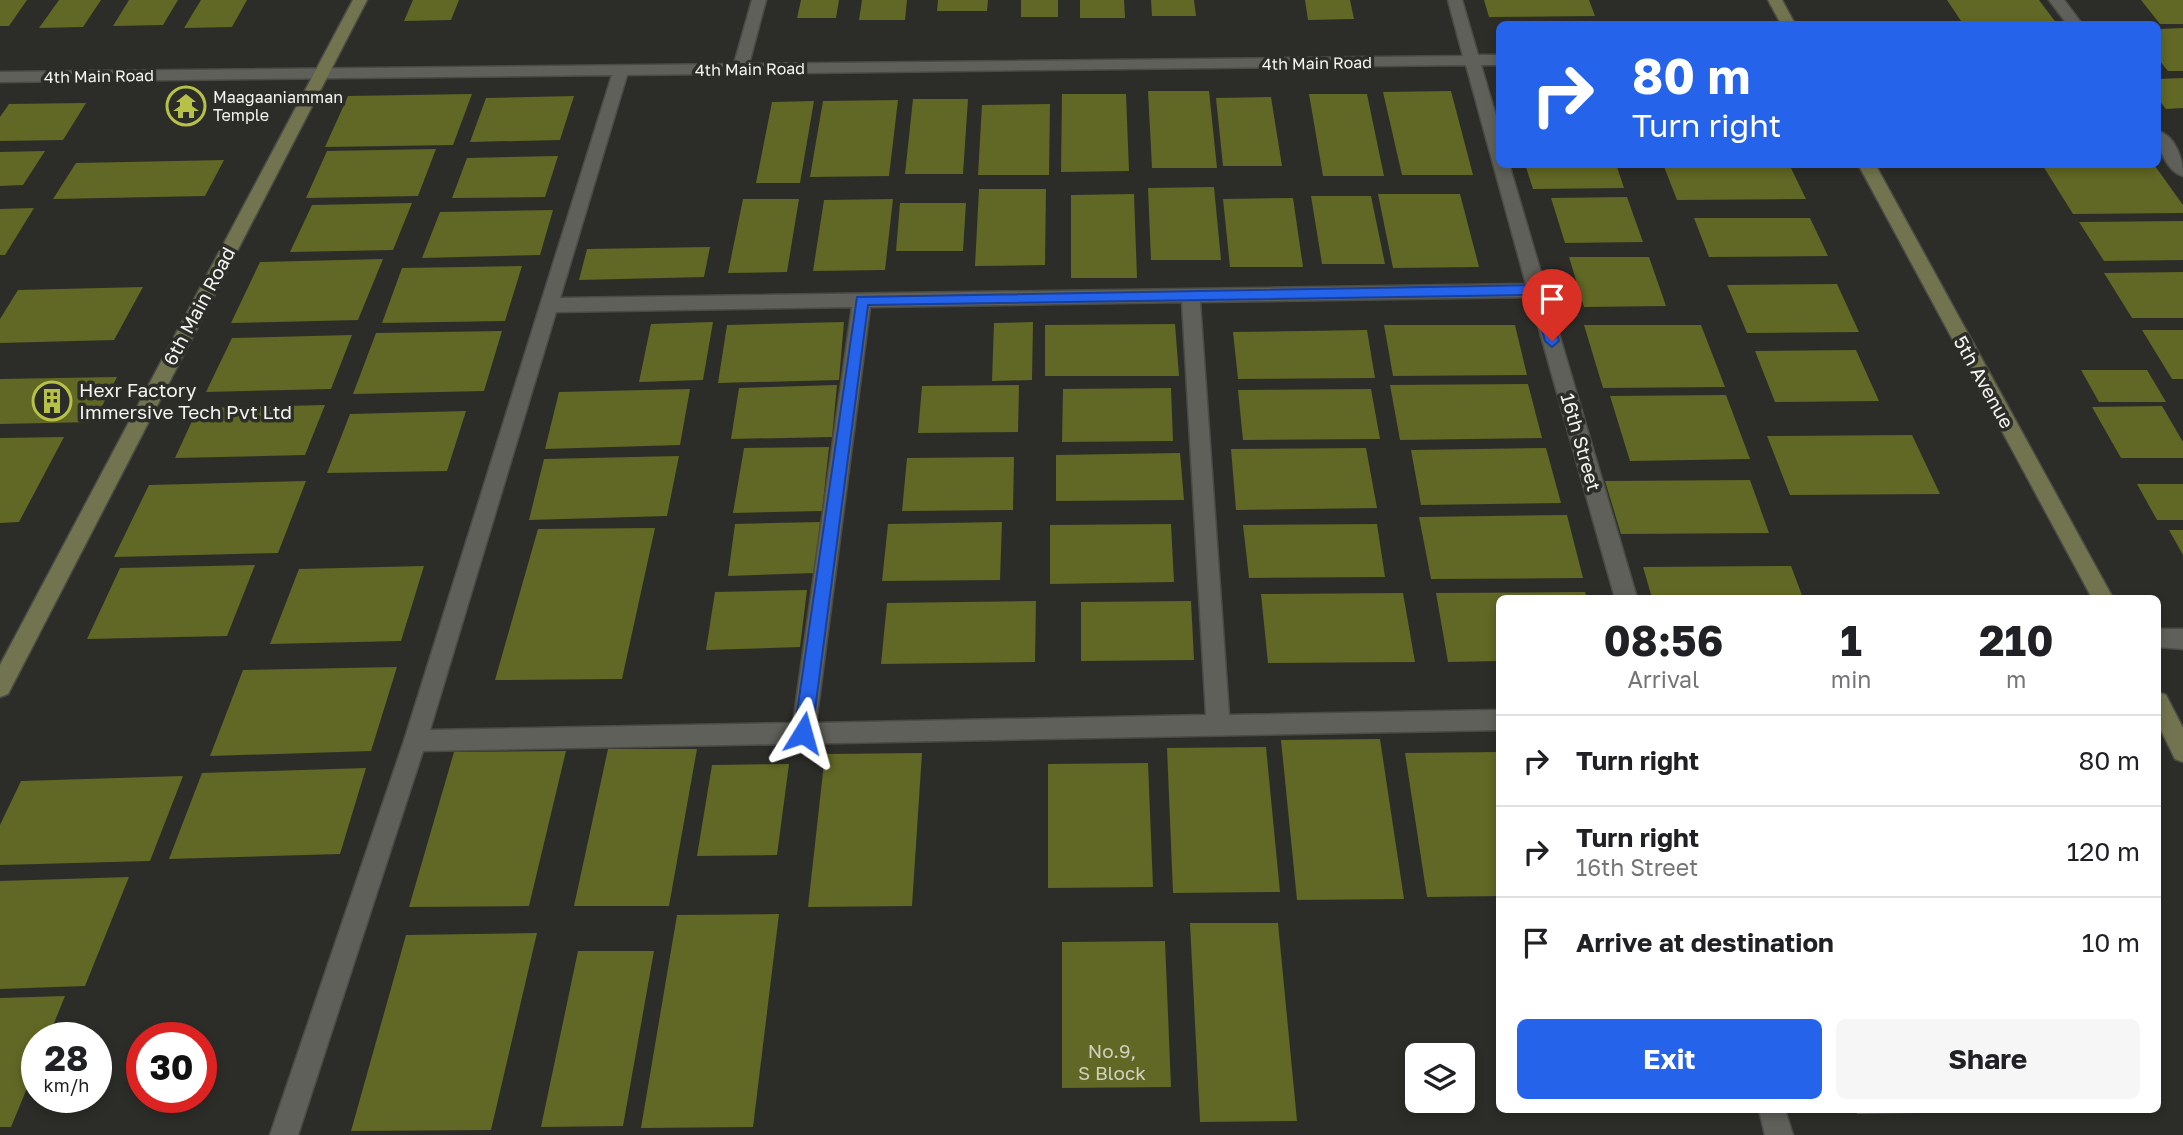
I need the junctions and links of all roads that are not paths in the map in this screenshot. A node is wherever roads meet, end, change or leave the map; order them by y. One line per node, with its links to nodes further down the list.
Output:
1 (360, 0): 12 (street, 6th Main Road)
2 (759, 0): 10 (street)
3 (1455, 0): 9 (street, 16th Street)
4 (1774, 0): 6 (street)
5 (2056, 0): 7 (street)
6 (1786, 21)
7 (2073, 21)
8 (1496, 60): 9 (street, 4th Main Road)
9 (1471, 61): 10 (street, 4th Main Road); 15 (street, 16th Street)
10 (740, 69): 11 (street, 4th Main Road)
11 (621, 71): 12 (street, 4th Main Road); 22 (street)
12 (319, 74): 13 (street, 4th Main Road); 27 (street, 6th Main Road)
13 (0, 78)
14 (2161, 140): 18 (street)
15 (1496, 148)
16 (1502, 168): 19 (street, 16th Street)
17 (1868, 168): 24 (street, 5th Avenue)
18 (2183, 170)
19 (1537, 290): 20 (street); 23 (street, 16th Street)
20 (1191, 295): 21 (street); 30 (street)
21 (862, 300): 22 (street); 31 (street)
22 (550, 305): 32 (street)
23 (1625, 595)
24 (2101, 595)
25 (2161, 638): 26 (street)
26 (2183, 639)
27 (0, 687)
28 (2161, 708): 33 (street)
29 (1496, 720): 30 (street)
30 (1218, 726): 31 (street)
31 (803, 733): 32 (street)
32 (415, 741): 35 (street)
33 (2183, 751)
34 (1773, 1113): 36 (street)
35 (284, 1135)
36 (1779, 1135)

